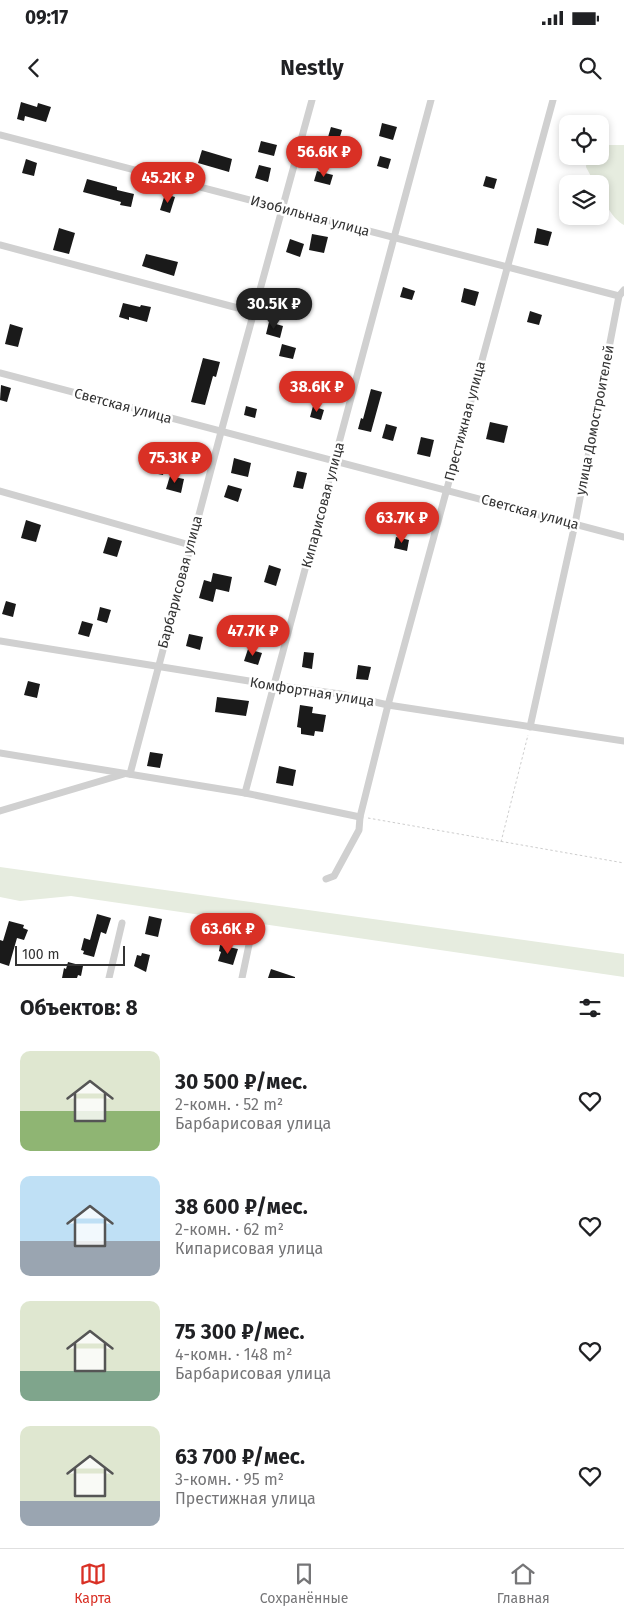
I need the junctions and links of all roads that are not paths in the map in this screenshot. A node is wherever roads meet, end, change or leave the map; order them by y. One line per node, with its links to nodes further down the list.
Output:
1 (312, 100): 5 (street, Барбарисовая улица)
2 (431, 100): 6 (street, Кипарисовая улица)
3 (554, 100): 8 (street, Престижная улица)
4 (0, 135): 5 (street, Изобильная улица)
5 (282, 209): 6 (street, Изобильная улица); 10 (street, Барбарисовая улица)
6 (394, 238): 8 (street, Изобильная улица); 13 (street, Кипарисовая улица)
7 (0, 245): 10 (street)
8 (508, 267): 9 (street, Изобильная улица); 15 (street, Престижная улица)
9 (622, 293): 16 (street, улица Домостроителей)
10 (254, 312): 12 (street, Барбарисовая улица)
11 (0, 373): 12 (street, Светская улица)
12 (220, 432): 13 (street, Светская улица); 18 (street, Барбарисовая улица)
13 (334, 462): 15 (street, Светская улица); 21 (street, Кипарисовая улица)
14 (0, 491): 18 (street)
15 (446, 491): 16 (street, Светская улица); 22 (street, Престижная улица)
16 (575, 524): 17 (street, Светская улица); 23 (street, улица Домостроителей)
17 (624, 537)
18 (190, 544): 20 (street, Барбарисовая улица)
19 (0, 641): 20 (street, Комфортная улица)
20 (157, 666): 21 (street, Комфортная улица); 26 (street, Барбарисовая улица)
21 (274, 685): 22 (street, Комфортная улица); 27 (street, Кипарисовая улица)
22 (388, 705): 23 (street, Комфортная улица); 29 (street, Престижная улица)
23 (530, 727): 24 (street, Комфортная улица)
24 (624, 741)
25 (0, 753): 26 (street)
26 (128, 774): 27 (street); 28 (street)
27 (245, 793): 29 (street)
28 (0, 811)
29 (360, 817): 30 (street, Престижная улица)
30 (326, 879)
31 (122, 923): 33 (street)
32 (250, 940): 34 (street)
33 (109, 978)
34 (242, 978)

